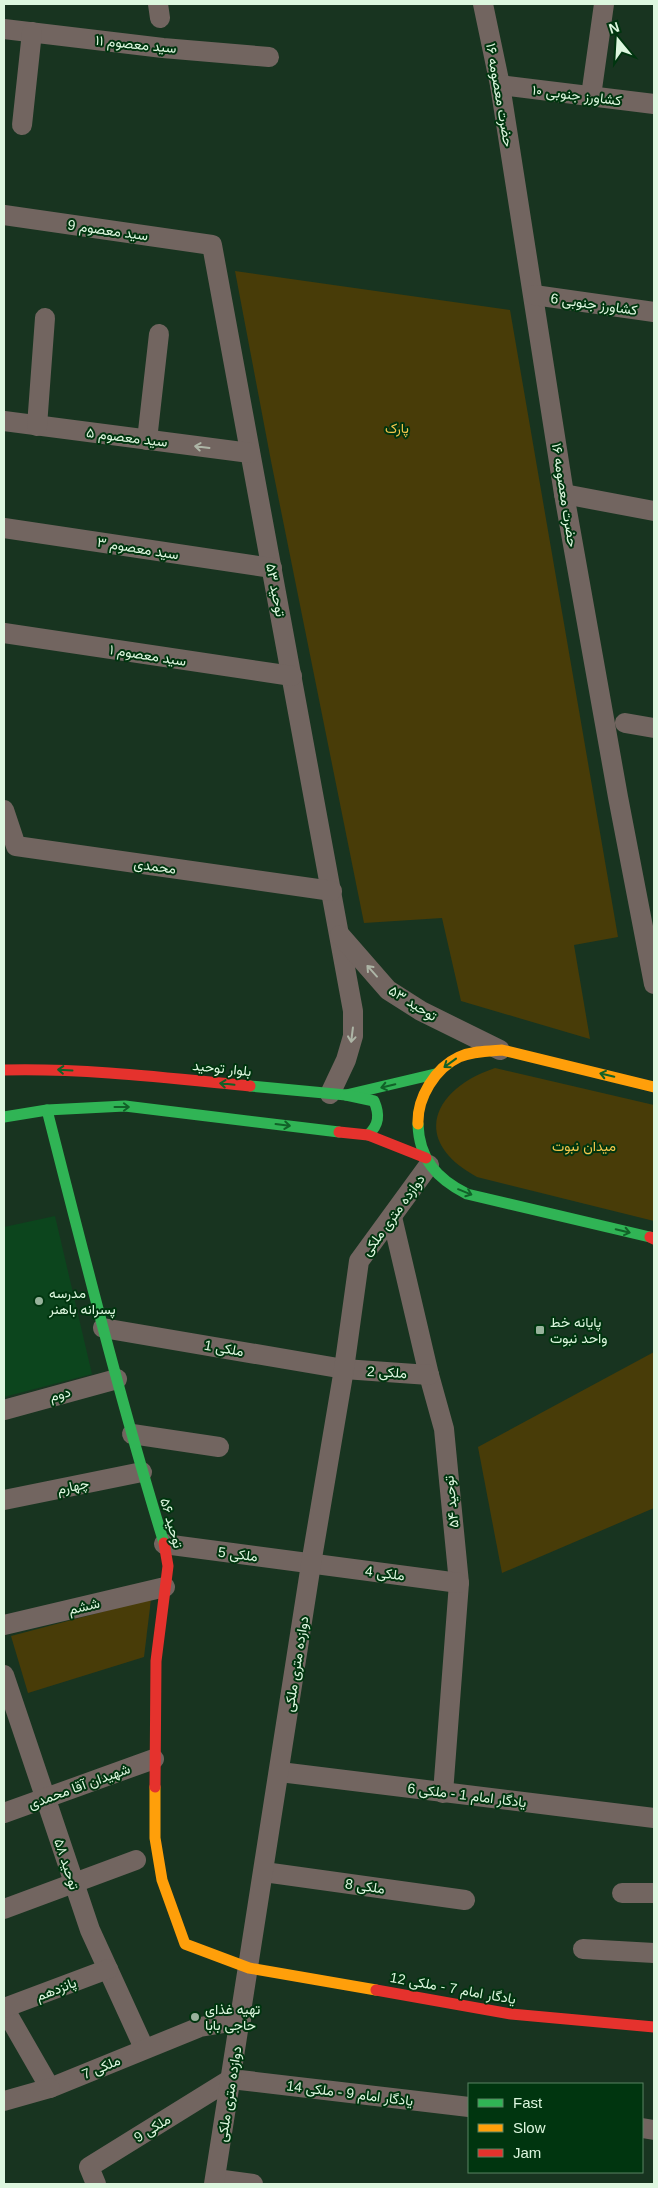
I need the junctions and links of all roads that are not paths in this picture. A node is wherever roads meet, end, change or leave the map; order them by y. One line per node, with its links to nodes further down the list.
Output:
1 (483, 4): 6 (street, حضرت معصومه ۱۶)
2 (604, 4): 7 (street)
3 (4, 29): 4 (street, سید معصوم ۱۱)
4 (32, 32): 5 (street, سید معصوم ۱۱); 9 (street)
5 (269, 57)
6 (500, 85): 7 (street, کشاورز جنوبی ۱۰); 12 (street, حضرت معصومه ۱۶)
7 (592, 96): 8 (street, کشاورز جنوبی ۱۰)
8 (654, 104)
9 (22, 125)
10 (4, 215): 11 (street, سید معصوم 9)
11 (212, 245): 19 (street, توحید ۵۳)
12 (534, 295): 13 (street, کشاورز جنوبی 6); 20 (street, حضرت معصومه ۱۶)
13 (654, 312)
14 (45, 318): 17 (street)
15 (159, 334): 18 (street)
16 (4, 421): 17 (street, سید معصوم ۵)
17 (37, 426): 18 (street, سید معصوم ۵)
18 (147, 440): 19 (street, سید معصوم ۵, one-way to 18)
19 (250, 453): 23 (street, توحید ۵۳)
20 (564, 494): 21 (street); 31 (street, حضرت معصومه ۱۶)
21 (654, 511)
22 (4, 528): 23 (street, سید معصوم ۳)
23 (272, 568): 25 (street, توحید ۵۳)
24 (4, 633): 25 (street, سید معصوم ۱)
25 (292, 676): 29 (street, توحید ۵۳)
26 (625, 723): 27 (street)
27 (654, 728)
28 (4, 810): 29 (street, محمدی)
29 (332, 891): 30 (street, توحید ۵۳)
30 (340, 935): 33 (street, توحید ۵۳, one-way to 30); 37 (street, توحید ۵۳, one-way to 37)
31 (649, 941): 32 (street, حضرت معصومه ۱۶)
32 (654, 984)
33 (502, 1050): 35 (main road, one-way to 35); 36 (main road, one-way to 33)
34 (4, 1070): 37 (main road, بلوار توحید, one-way to 34)
35 (435, 1074): 37 (main road, بلوار توحید, one-way to 37); 41 (main road)
36 (654, 1087)
37 (338, 1095): 40 (main road)
38 (47, 1110): 39 (main road); 40 (main road, one-way to 40); 44 (main road, توحید ۵۶)
39 (4, 1117)
40 (368, 1135): 41 (main road)
41 (427, 1161): 42 (street, دوازده متری ملکی); 43 (main road, one-way to 43)
42 (392, 1217): 45 (street, دوازده متری ملکی); 46 (street, توحید ۵۴)
43 (653, 1238)
44 (103, 1328): 45 (street, ملکی 1); 47 (main road, توحید ۵۶)
45 (344, 1370): 46 (street, ملکی 2); 54 (street, دوازده متری ملکی)
46 (429, 1374): 55 (street, توحید ۵۴)
47 (117, 1379): 48 (street, دوم); 49 (main road, توحید ۵۶)
48 (4, 1410)
49 (132, 1434): 50 (street); 51 (main road, توحید ۵۶)
50 (219, 1447)
51 (142, 1472): 52 (street, چهارم); 53 (main road, توحید ۵۶)
52 (4, 1500)
53 (164, 1544): 54 (street, ملکی 5); 56 (main road, توحید ۵۶)
54 (311, 1564): 55 (street, ملکی 4); 61 (street, دوازده متری ملکی)
55 (459, 1583): 62 (street, توحید ۵۴)
56 (165, 1588): 57 (street, ششم); 60 (main road, توحید ۵۶)
57 (4, 1625)
58 (4, 1675): 59 (street, توحید ۵۸)
59 (11, 1714): 63 (street, توحید ۵۸)
60 (154, 1759): 63 (street, شهیدان آقا محمدی); 75 (main road, توحید ۵۶)
61 (280, 1772): 62 (street, یادگار امام 1 - ملکی 6); 67 (street, دوازده متری ملکی)
62 (443, 1793): 65 (street, یادگار امام 1 - ملکی 6)
63 (46, 1797): 64 (street, شهیدان آقا محمدی); 68 (street, توحید ۵۸)
64 (4, 1813)
65 (654, 1818)
66 (136, 1860): 68 (street)
67 (264, 1872): 71 (street, ملکی 8); 75 (street, دوازده متری ملکی)
68 (73, 1882): 72 (street); 76 (street, توحید ۵۸)
69 (622, 1893): 70 (street)
70 (654, 1893)
71 (465, 1900)
72 (4, 1908)
73 (583, 1949): 74 (street)
74 (654, 1953)
75 (249, 1968): 78 (street, دوازده متری ملکی); 79 (main road, یادگار امام 7 - ملکی 12)
76 (108, 1970): 77 (street, پانزدهم); 80 (street, توحید ۵۸)
77 (4, 2008): 82 (street)
78 (241, 2020): 80 (street, ملکی 7); 81 (street, دوازده متری ملکی)
79 (654, 2027)
80 (144, 2048): 82 (street, ملکی 7)
81 (232, 2079): 84 (street, یادگار امام 9 - ملکی 14); 85 (street, دوازده متری ملکی); 86 (street, ملکی 9)
82 (50, 2088): 83 (street, ملکی 7)
83 (4, 2101)
84 (468, 2107)
85 (215, 2181): 87 (street)
86 (96, 2184)
87 (253, 2184)

